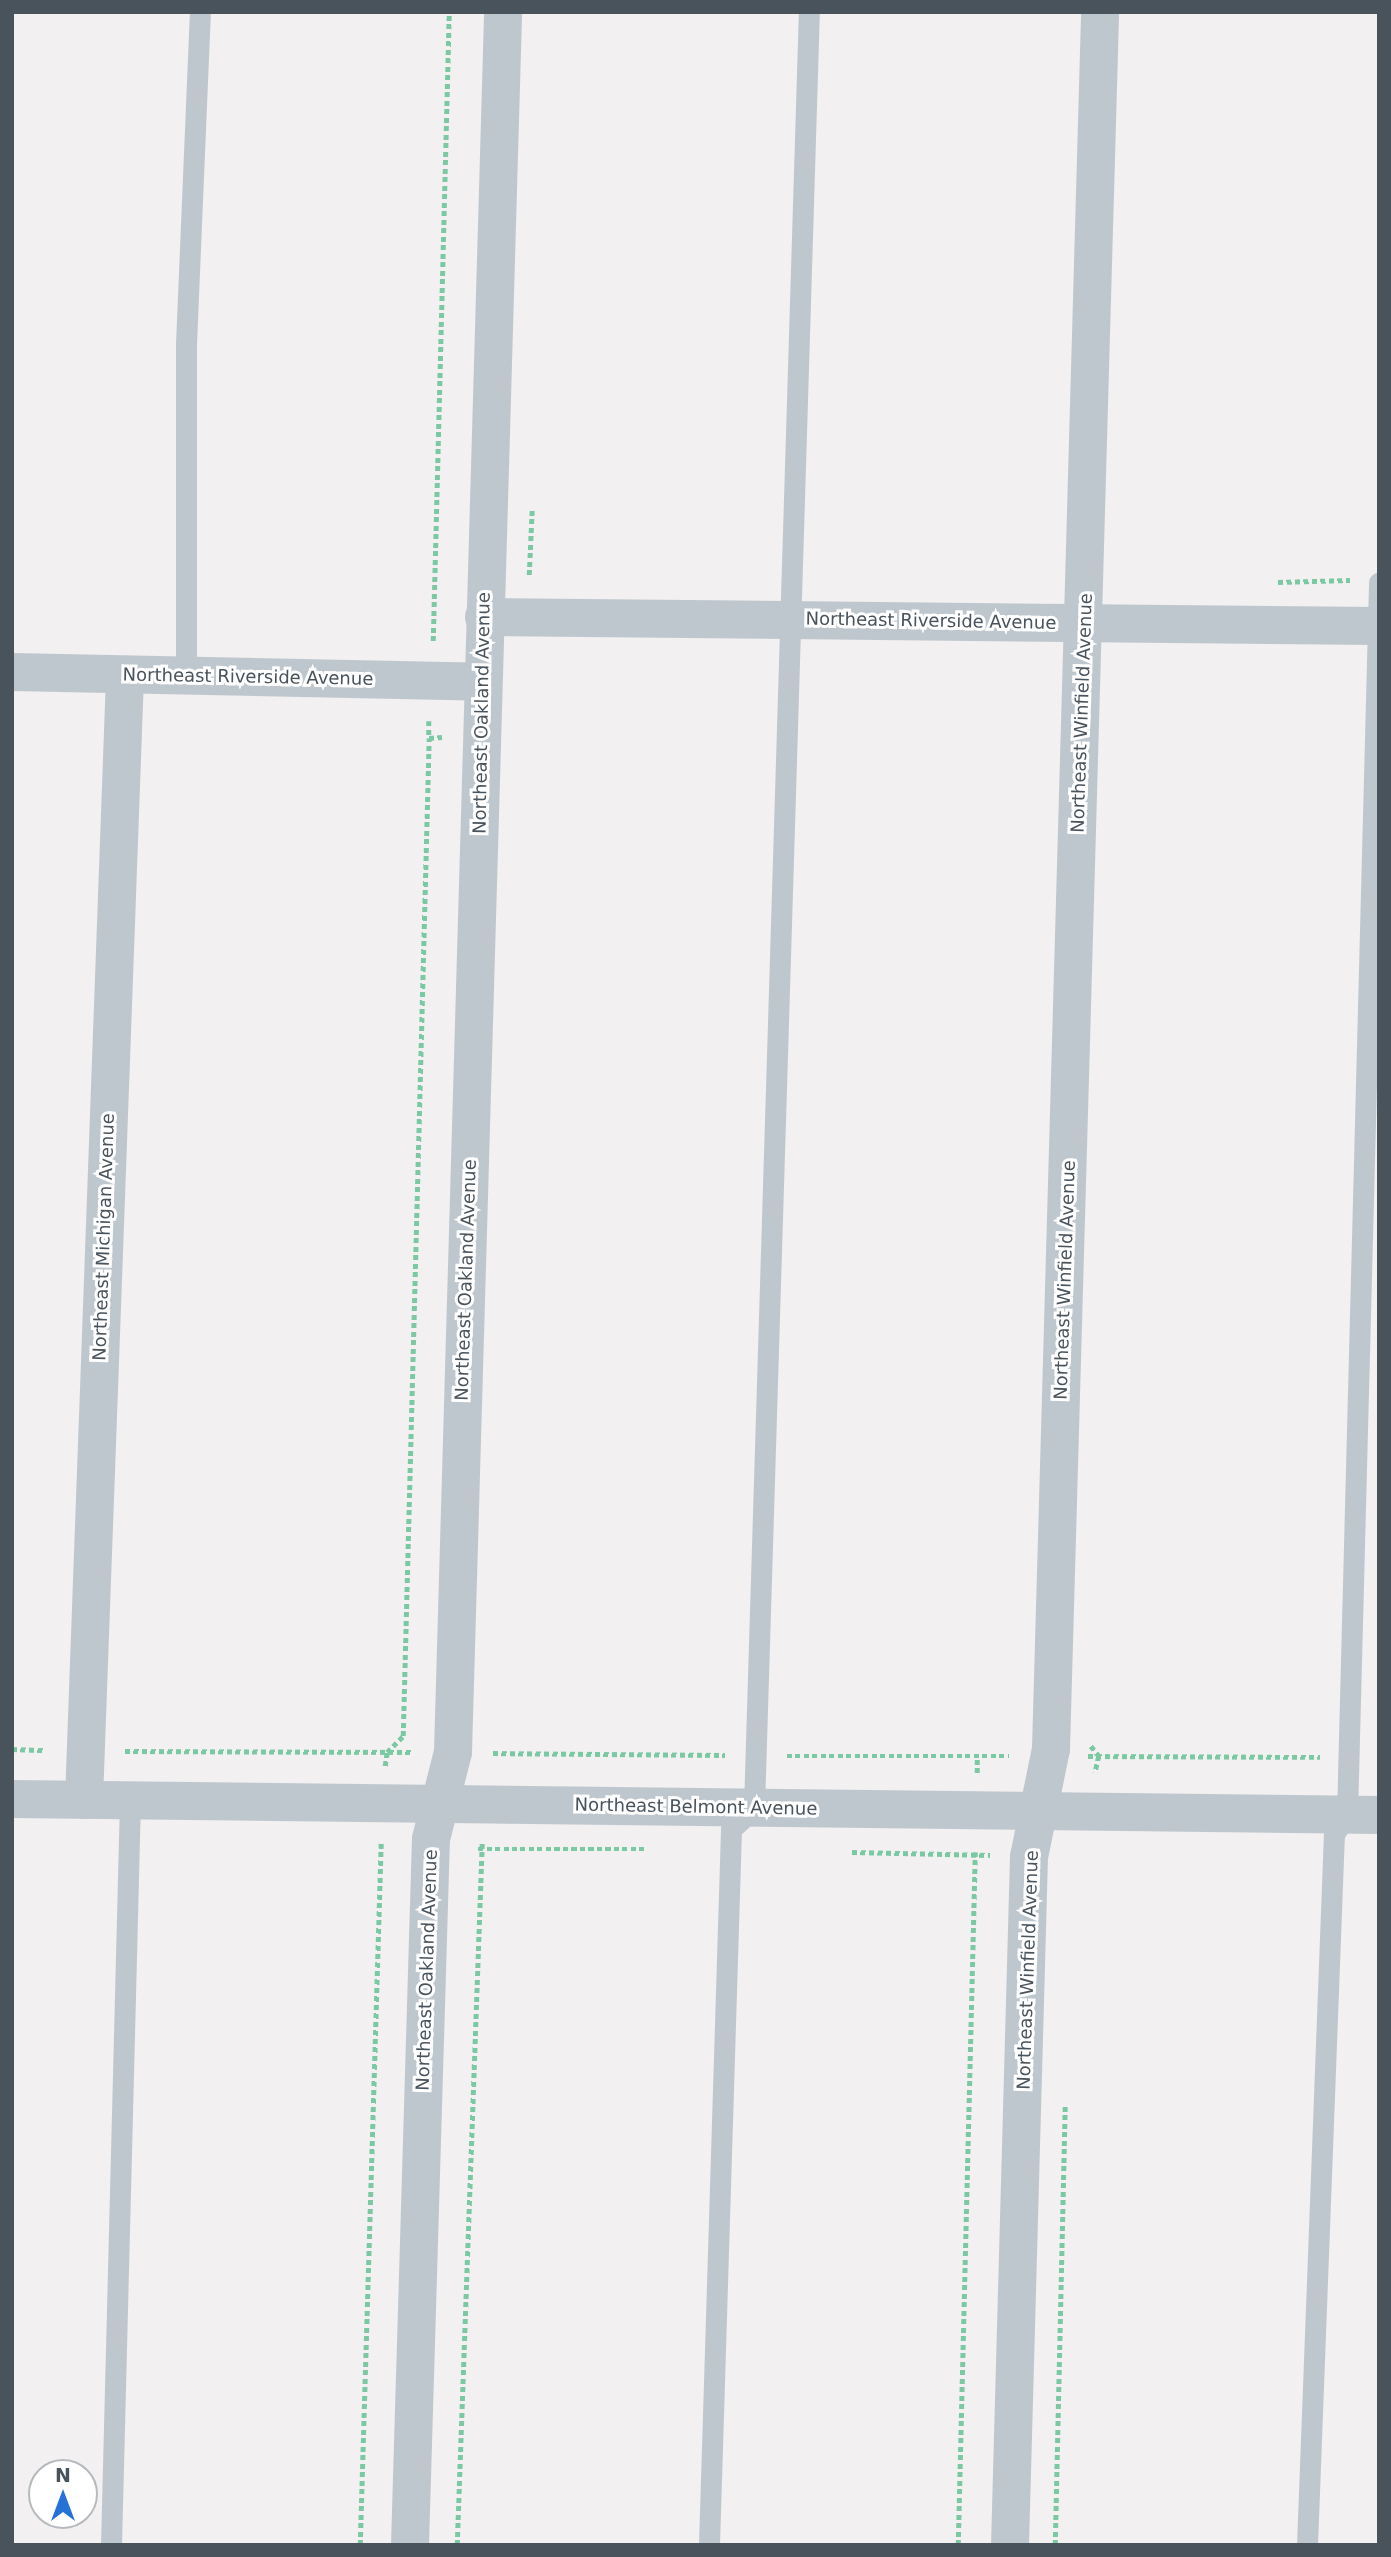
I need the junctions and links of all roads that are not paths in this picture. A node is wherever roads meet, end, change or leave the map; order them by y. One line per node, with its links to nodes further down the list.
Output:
1 (200, 12): 12 (lane)
2 (503, 12): 6 (street, Northeast Oakland Avenue)
3 (809, 12): 7 (lane)
4 (1100, 12): 8 (street, Northeast Winfield Avenue)
5 (1379, 582): 9 (lane)
6 (484, 617): 7 (street, Northeast Riverside Avenue); 13 (street, Northeast Oakland Avenue)
7 (789, 620): 8 (street, Northeast Riverside Avenue); 18 (lane)
8 (1084, 622): 9 (street, Northeast Riverside Avenue); 19 (street, Northeast Winfield Avenue)
9 (1378, 626): 20 (lane)
10 (12, 672): 11 (street, Northeast Riverside Avenue)
11 (125, 675): 12 (street, Northeast Riverside Avenue); 15 (street, Northeast Michigan Avenue)
12 (186, 676): 13 (street, Northeast Riverside Avenue)
13 (483, 682): 17 (street, Northeast Oakland Avenue)
14 (12, 1799): 15 (street, Northeast Belmont Avenue)
15 (84, 1800): 16 (street, Northeast Belmont Avenue)
16 (130, 1800): 17 (street, Northeast Belmont Avenue); 21 (lane)
17 (441, 1804): 18 (street, Northeast Belmont Avenue); 22 (street, Northeast Oakland Avenue)
18 (754, 1808): 19 (street, Northeast Belmont Avenue); 23 (lane)
19 (1040, 1812): 20 (street, Northeast Belmont Avenue); 24 (street, Northeast Winfield Avenue)
20 (1363, 1815): 25 (lane)
21 (111, 2545)
22 (410, 2545)
23 (709, 2545)
24 (1010, 2545)
25 (1307, 2545)

